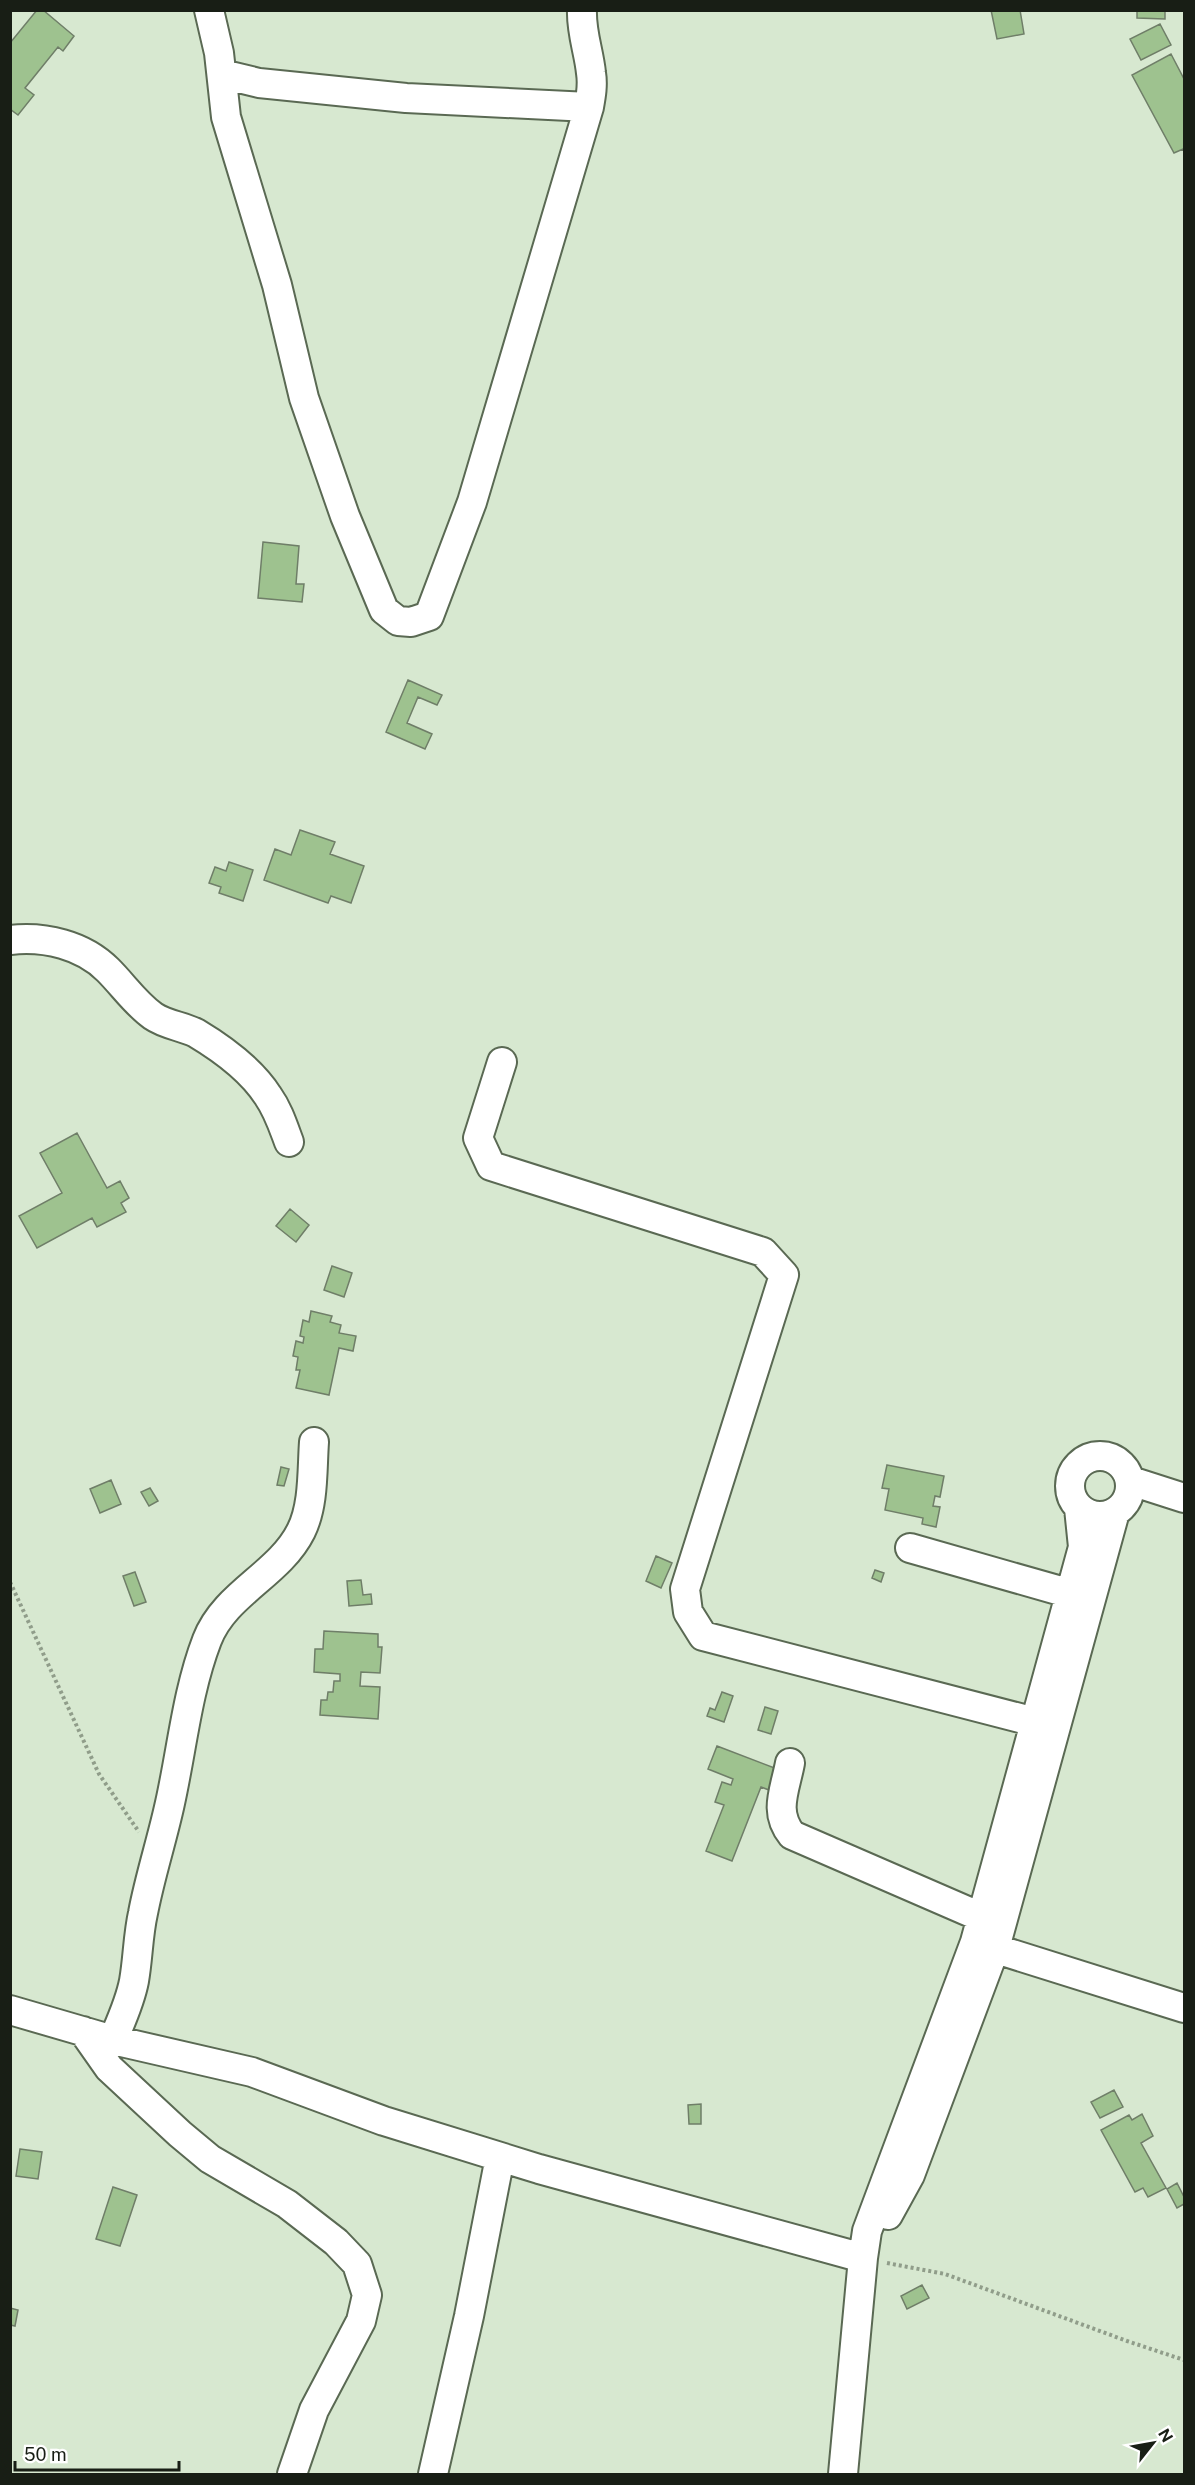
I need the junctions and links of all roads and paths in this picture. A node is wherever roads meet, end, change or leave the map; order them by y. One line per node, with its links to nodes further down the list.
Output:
1 (209, 10): 3 (street)
2 (582, 10): 4 (street)
3 (222, 74): 4 (street); 4 (street)
4 (589, 107)
5 (10, 940): 7 (street)
6 (502, 1062): 16 (street)
7 (289, 1142)
8 (314, 1442): 18 (street)
9 (1131, 1481): 10 (street); 11 (street); 12 (street)
10 (1185, 1498)
11 (1079, 1508): 12 (street); 15 (street)
12 (1115, 1512): 15 (street)
13 (910, 1548): 15 (street)
14 (10, 1582): 18 (path)
15 (1080, 1597): 16 (street); 19 (street)
16 (1035, 1722): 19 (street)
17 (790, 1763): 19 (street)
18 (155, 1856): 23 (street)
19 (984, 1936): 20 (street); 25 (street)
20 (1185, 2008)
21 (10, 2010): 22 (street)
22 (82, 2031): 23 (street); 27 (street)
23 (113, 2040): 24 (street)
24 (500, 2157): 25 (street); 28 (street)
25 (865, 2245): 26 (path); 29 (street)
26 (1185, 2360)
27 (292, 2475)
28 (433, 2475)
29 (843, 2475)

